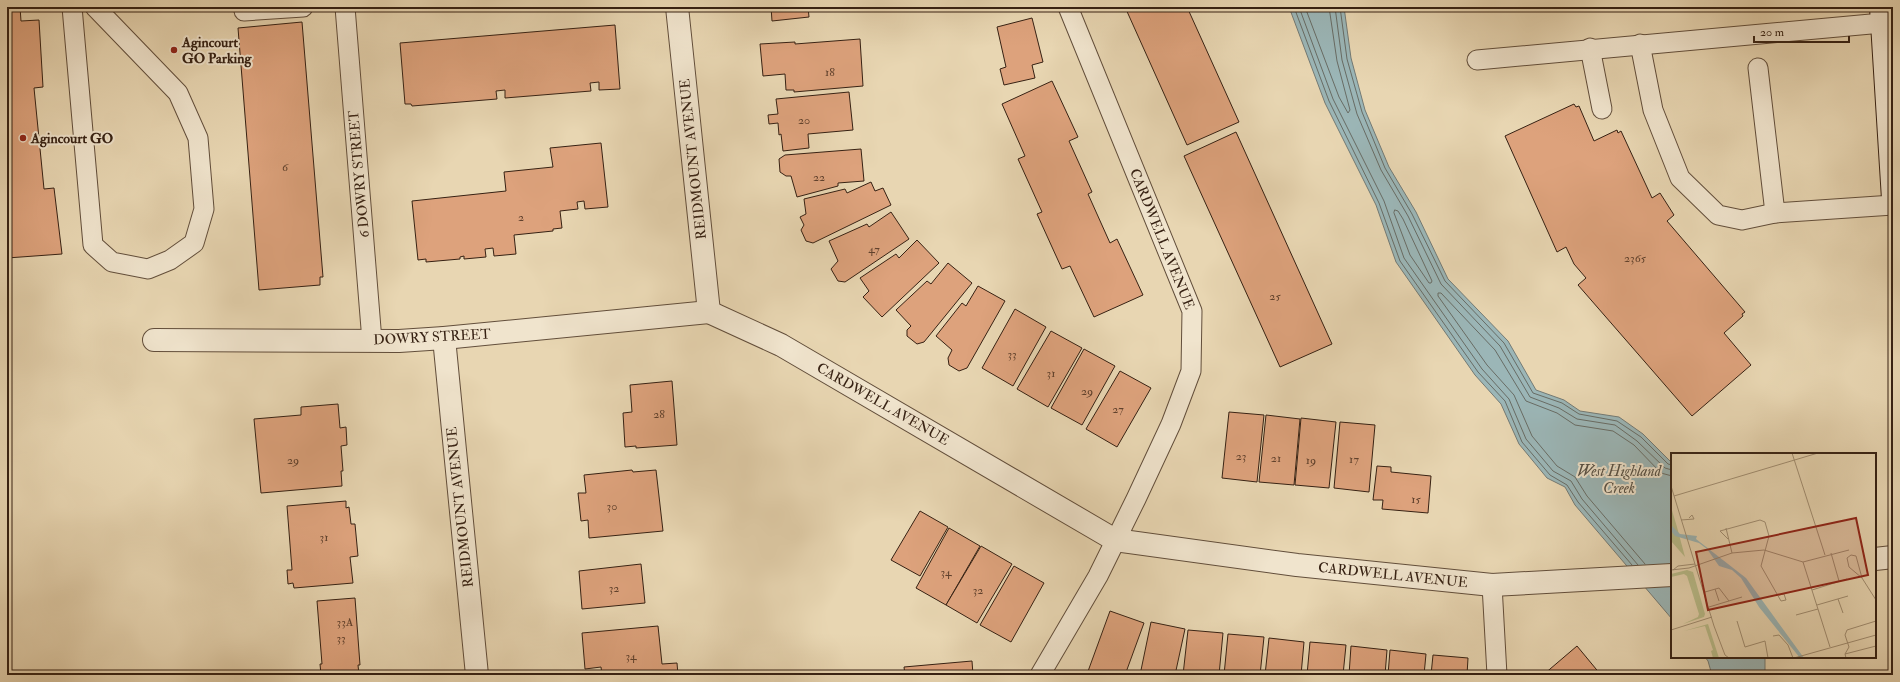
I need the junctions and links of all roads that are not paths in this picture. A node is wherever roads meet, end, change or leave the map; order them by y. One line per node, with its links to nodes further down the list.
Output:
1 (72, 7): 2 (lane)
2 (95, 7)
3 (303, 7): 7 (lane)
4 (345, 7): 20 (lane, 6 DOWRY STREET)
5 (677, 7): 17 (street, REIDMOUNT AVENUE)
6 (1068, 7): 21 (lane, CARDWELL AVENUE)
7 (244, 11)
8 (1882, 15): 9 (lane); 14 (street)
9 (1640, 44): 10 (lane); 16 (lane)
10 (1590, 48): 11 (lane); 13 (lane)
11 (1476, 60)
12 (1758, 68): 16 (lane)
13 (1602, 110)
14 (1893, 199)
15 (1893, 205): 16 (lane)
16 (1775, 213)
17 (709, 312): 18 (street, DOWRY STREET); 21 (street, CARDWELL AVENUE)
18 (444, 338): 20 (street, DOWRY STREET); 26 (street, REIDMOUNT AVENUE)
19 (154, 340): 20 (street, DOWRY STREET)
20 (372, 341)
21 (1115, 540): 25 (street, CARDWELL AVENUE); 27 (lane)
22 (1893, 557): 23 (street)
23 (1876, 559)
24 (1671, 576): 25 (street, CARDWELL AVENUE)
25 (1492, 585): 28 (lane)
26 (477, 675)
27 (1040, 675)
28 (1497, 675)

